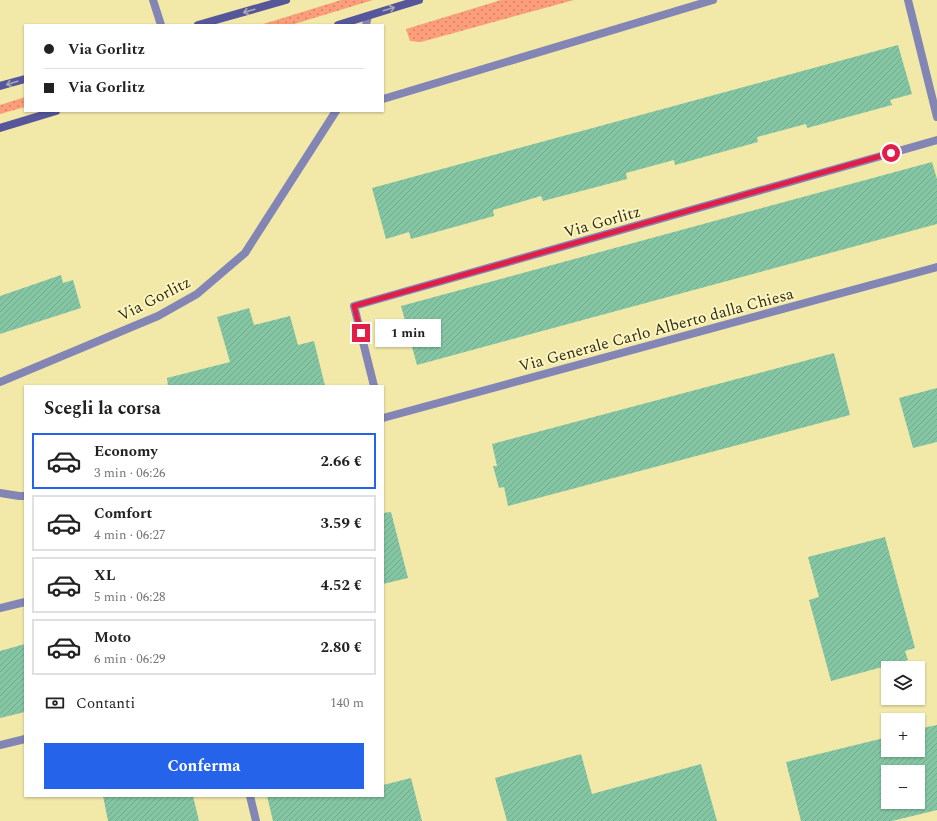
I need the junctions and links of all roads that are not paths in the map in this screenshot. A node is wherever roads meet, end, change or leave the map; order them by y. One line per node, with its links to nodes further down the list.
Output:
1 (153, 0): 7 (street)
2 (286, 0): 8 (main road, one-way to 8)
3 (419, 0): 6 (main road, one-way to 3)
4 (712, 0): 13 (street)
5 (908, 0): 16 (street)
6 (368, 16): 9 (main road); 10 (street)
7 (161, 24)
8 (202, 24)
9 (341, 24)
10 (366, 24)
11 (24, 78): 12 (main road, one-way to 12)
12 (0, 86)
13 (384, 100)
14 (53, 112): 17 (main road)
15 (335, 113): 20 (street, Via Gorlitz)
16 (937, 117)
17 (0, 128)
18 (937, 140): 21 (street, Via Gorlitz)
19 (937, 267): 22 (street, Via Generale Carlo Alberto dalla Chiesa)
20 (0, 382)
21 (374, 385)
22 (384, 418)
23 (0, 493): 24 (street)
24 (24, 496)
25 (24, 602): 26 (street)
26 (0, 608)
27 (24, 739): 28 (street)
28 (0, 745)
29 (250, 797): 30 (street)
30 (256, 821)

